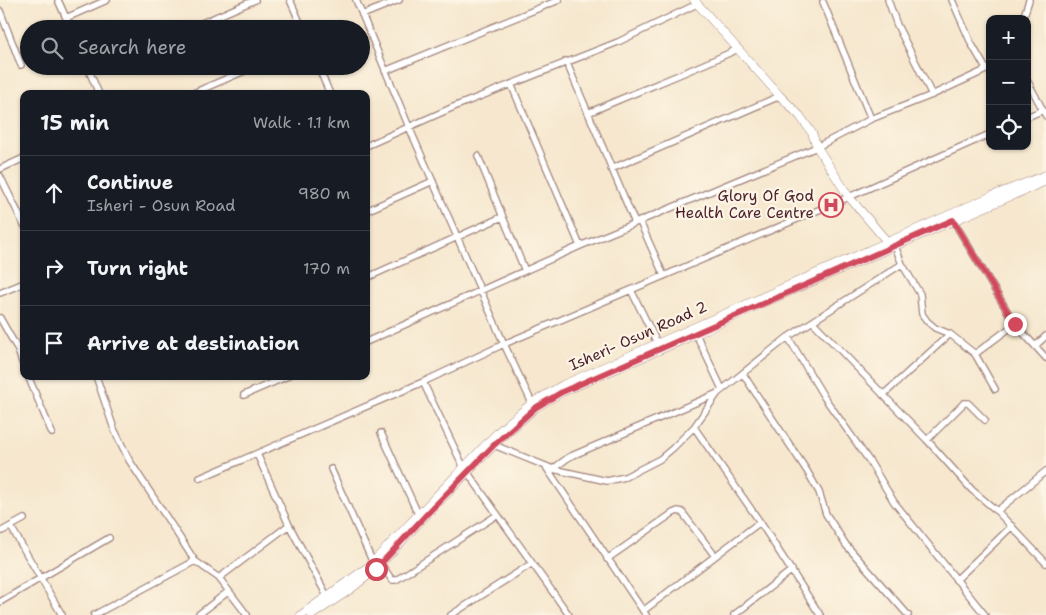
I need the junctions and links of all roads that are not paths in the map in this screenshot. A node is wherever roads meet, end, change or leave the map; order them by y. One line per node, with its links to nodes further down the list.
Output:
1 (58, 0): 16 (street)
2 (107, 0): 16 (street)
3 (255, 0): 17 (street)
4 (290, 0): 18 (street)
5 (356, 0): 14 (street)
6 (399, 0): 14 (street)
7 (559, 0): 26 (street)
8 (888, 0): 35 (street)
9 (952, 0): 24 (street)
10 (1029, 0): 15 (street)
11 (695, 2): 21 (main road); 22 (street)
12 (823, 2): 40 (street)
13 (0, 11): 23 (street)
14 (362, 15): 19 (street)
15 (1024, 15)
16 (66, 18)
17 (209, 20)
18 (299, 20)
19 (364, 20)
20 (370, 33): 26 (street)
21 (738, 49): 36 (main road); 38 (street)
22 (566, 61): 30 (street); 38 (street)
23 (20, 62)
24 (986, 65)
25 (986, 69): 35 (street)
26 (386, 70): 41 (street)
27 (91, 75): 32 (street)
28 (235, 75): 33 (street)
29 (322, 75): 34 (street)
30 (511, 84): 41 (street); 61 (street)
31 (1031, 87): 37 (street)
32 (98, 90)
33 (200, 90)
34 (328, 90)
35 (932, 95): 40 (street)
36 (780, 96): 44 (main road); 48 (street)
37 (1045, 113): 39 (street)
38 (588, 114): 48 (street)
39 (1031, 116)
40 (871, 119): 44 (street)
41 (409, 127): 43 (street); 51 (street)
42 (986, 136): 53 (street)
43 (370, 144)
44 (817, 147): 53 (main road); 58 (street)
45 (478, 156): 56 (street)
46 (20, 160): 47 (street)
47 (0, 169)
48 (611, 169): 58 (street)
49 (1046, 174): 60 (main road, Isheri- Osun Road 2)
50 (0, 176): 55 (street)
51 (433, 181): 54 (street); 59 (street)
52 (1046, 181): 57 (main road)
53 (849, 197): 60 (main road); 65 (street)
54 (370, 209)
55 (20, 216)
56 (502, 217): 59 (street); 63 (street)
57 (953, 220): 60 (main road); 72 (street)
58 (637, 222): 61 (street); 65 (street)
59 (457, 236): 64 (street); 68 (street)
60 (892, 245): 62 (street); 73 (main road); 78 (main road, Isheri- Osun Road 2)
61 (580, 246): 63 (street)
62 (902, 264): 71 (street); 74 (street)
63 (525, 271): 68 (street)
64 (370, 276)
65 (664, 276): 67 (street)
66 (20, 285): 69 (street)
67 (631, 290): 78 (street); 79 (street)
68 (481, 291): 77 (street); 79 (street)
69 (0, 293)
70 (0, 318): 82 (street)
71 (813, 322): 76 (street); 92 (street)
72 (1015, 324): 80 (street); 81 (street)
73 (696, 334): 90 (street); 99 (main road)
74 (950, 334): 81 (street); 92 (street)
75 (1046, 336): 80 (street)
76 (788, 337): 84 (street); 126 (street)
77 (370, 340)
78 (657, 343): 93 (main road, Isheri- Osun Road 2)
79 (504, 344): 88 (street); 93 (street)
80 (1035, 346): 83 (street)
81 (975, 354): 89 (street)
82 (20, 356)
83 (1046, 358)
84 (742, 374): 90 (street); 141 (street)
85 (30, 380): 96 (street)
86 (97, 380): 119 (street)
87 (279, 380): 91 (street)
88 (423, 382): 100 (street); 103 (street)
89 (994, 389)
90 (720, 391): 95 (street); 104 (street)
91 (244, 395)
92 (884, 395): 98 (street)
93 (532, 403): 103 (main road, Isheri- Osun Road 2)
94 (985, 420): 98 (street)
95 (694, 427): 104 (street); 111 (street)
96 (52, 433)
97 (381, 433): 108 (street)
98 (927, 440): 107 (street)
99 (494, 445): 101 (street); 103 (main road)
100 (257, 454): 106 (street); 112 (street)
101 (546, 467): 104 (street); 118 (street)
102 (332, 469): 120 (street)
103 (465, 469): 108 (main road, Isheri- Osun Road 2); 109 (street); 120 (main road)
104 (553, 469)
105 (1046, 471): 107 (street)
106 (200, 478)
107 (998, 512): 113 (street)
108 (418, 514): 120 (main road, Isheri- Osun Road 2)
109 (497, 516): 120 (street); 122 (street)
110 (24, 520): 114 (street)
111 (760, 522): 117 (street); 123 (street)
112 (289, 526): 125 (street); 128 (street)
113 (1012, 526): 121 (street); 126 (street)
114 (11, 527): 115 (street); 124 (street)
115 (0, 532)
116 (109, 538): 124 (street)
117 (715, 556): 118 (street); 130 (street)
118 (607, 560): 130 (street)
119 (195, 562): 125 (street); 133 (street)
120 (377, 563): 128 (main road, Isheri- Osun Road 2); 137 (main road)
121 (1046, 563)
122 (531, 564): 131 (street); 138 (street)
123 (792, 570): 139 (street); 140 (street)
124 (40, 578): 129 (street); 132 (street)
125 (219, 578): 127 (street)
126 (956, 580): 142 (street)
127 (228, 590): 134 (street); 135 (street)
128 (327, 596): 136 (main road, Isheri- Osun Road 2)
129 (0, 602)
130 (645, 613)
131 (567, 614)
132 (62, 615)
133 (94, 615)
134 (198, 615)
135 (247, 615)
136 (301, 615)
137 (312, 615)
138 (451, 615)
139 (734, 615)
140 (820, 615)
141 (908, 615)
142 (985, 615)

